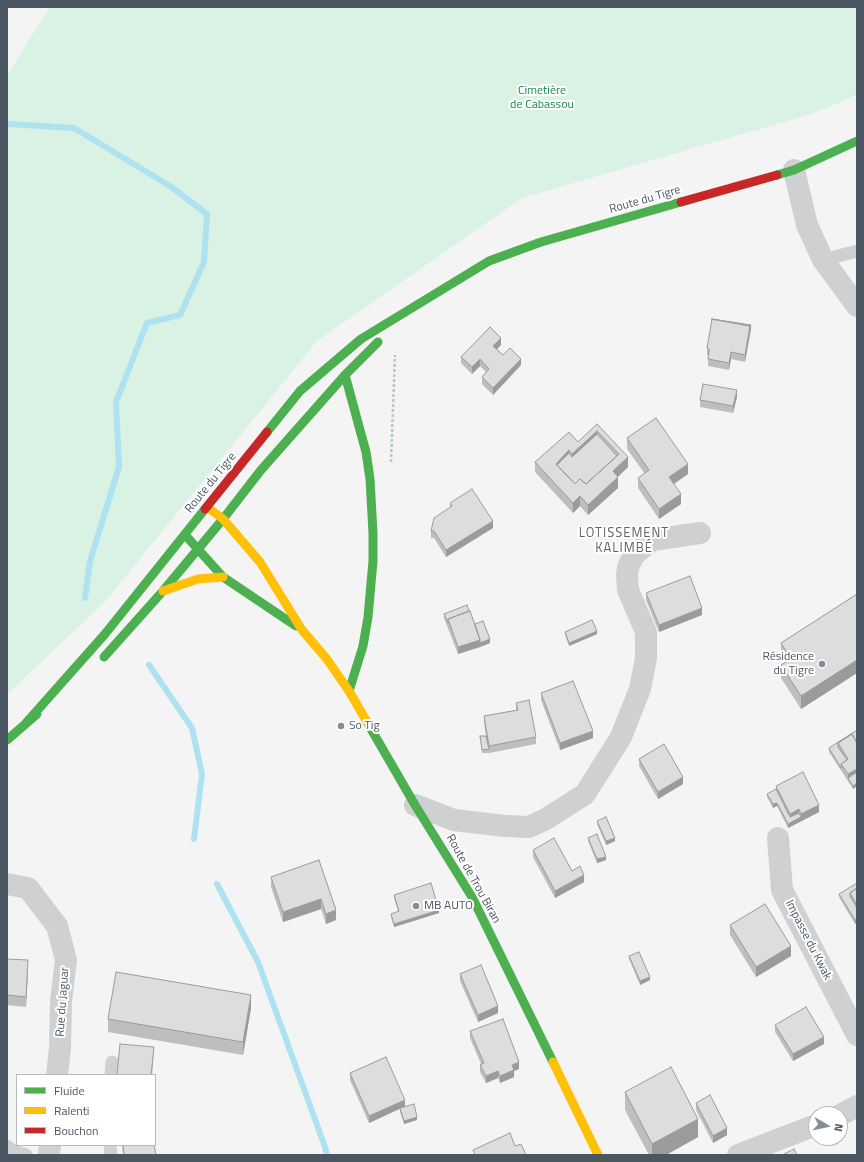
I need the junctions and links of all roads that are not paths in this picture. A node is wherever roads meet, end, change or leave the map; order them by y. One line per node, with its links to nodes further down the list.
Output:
1 (857, 141): 2 (main road, Route du Tigre)
2 (794, 170): 4 (street); 5 (main road, Route du Tigre)
3 (857, 251): 4 (lane)
4 (822, 260): 6 (street)
5 (442, 289): 7 (main road, Route du Tigre); 8 (main road, Route du Tigre)
6 (857, 306)
7 (346, 375): 9 (main road, Route du Tigre); 18 (main road)
8 (207, 507): 9 (main road, Route de Trou Biran); 11 (main road, Route du Tigre)
9 (223, 519): 12 (main road, Route du Tigre); 15 (main road, Route de Trou Biran)
10 (700, 533): 21 (street)
11 (184, 534): 12 (main road, Route de Trou Biran); 19 (main road, Route du Tigre)
12 (198, 548): 13 (main road, Route de Trou Biran); 14 (main road, Route du Tigre)
13 (223, 577): 14 (main road); 15 (main road, Route de Trou Biran)
14 (163, 592): 16 (main road, Route du Tigre)
15 (302, 630): 18 (main road, Route de Trou Biran)
16 (99, 662)
17 (69, 688): 19 (main road, Route du Tigre)
18 (349, 691): 21 (main road, Route de Trou Biran)
19 (26, 723): 20 (main road, Route du Tigre)
20 (7, 740)
21 (415, 805): 33 (main road, Route de Trou Biran)
22 (778, 838): 24 (street, Impasse du Kwak)
23 (7, 884): 26 (street, Rue du Jaguar)
24 (857, 1035)
25 (112, 1062): 27 (lane)
26 (57, 1074)
27 (111, 1074)
28 (857, 1106): 29 (street)
29 (848, 1111)
30 (808, 1128): 34 (street)
31 (7, 1146): 32 (lane)
32 (26, 1155)
33 (598, 1155)
34 (738, 1155)

